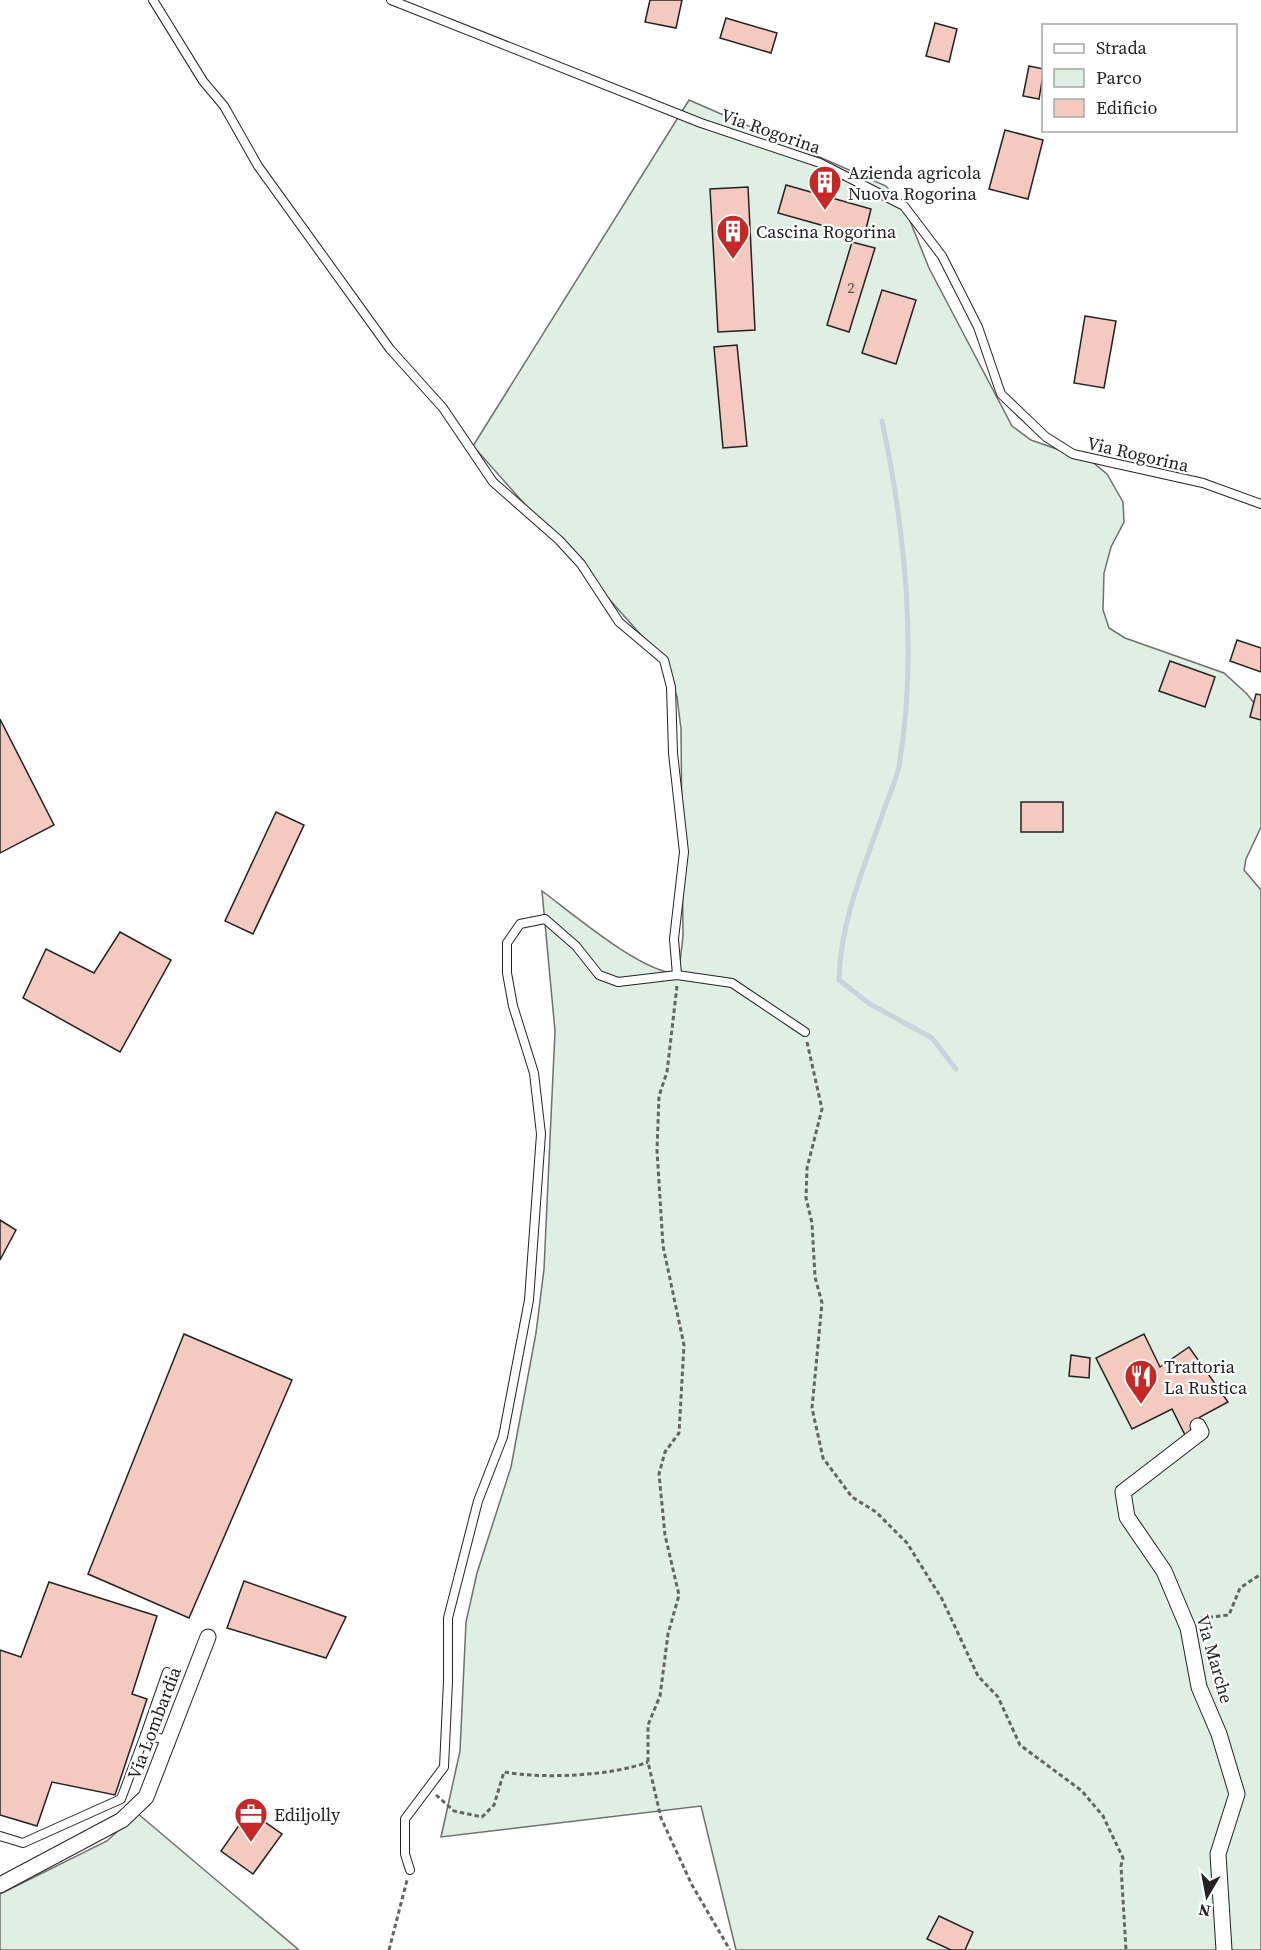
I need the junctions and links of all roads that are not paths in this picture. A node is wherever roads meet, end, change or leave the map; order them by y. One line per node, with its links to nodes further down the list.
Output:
1 (153, 0): 4 (lane)
2 (391, 0): 3 (lane, Via Rogorina)
3 (1261, 504)
4 (677, 975): 5 (lane); 12 (lane)
5 (805, 1032)
6 (1198, 1426): 14 (street, Via Marche)
7 (208, 1637): 10 (street, Via Lombardia)
8 (167, 1672): 9 (lane)
9 (145, 1735): 10 (lane); 11 (lane)
10 (168, 1740): 13 (street, Via Lombardia)
11 (0, 1836)
12 (410, 1870)
13 (0, 1885)
14 (1224, 1950)

